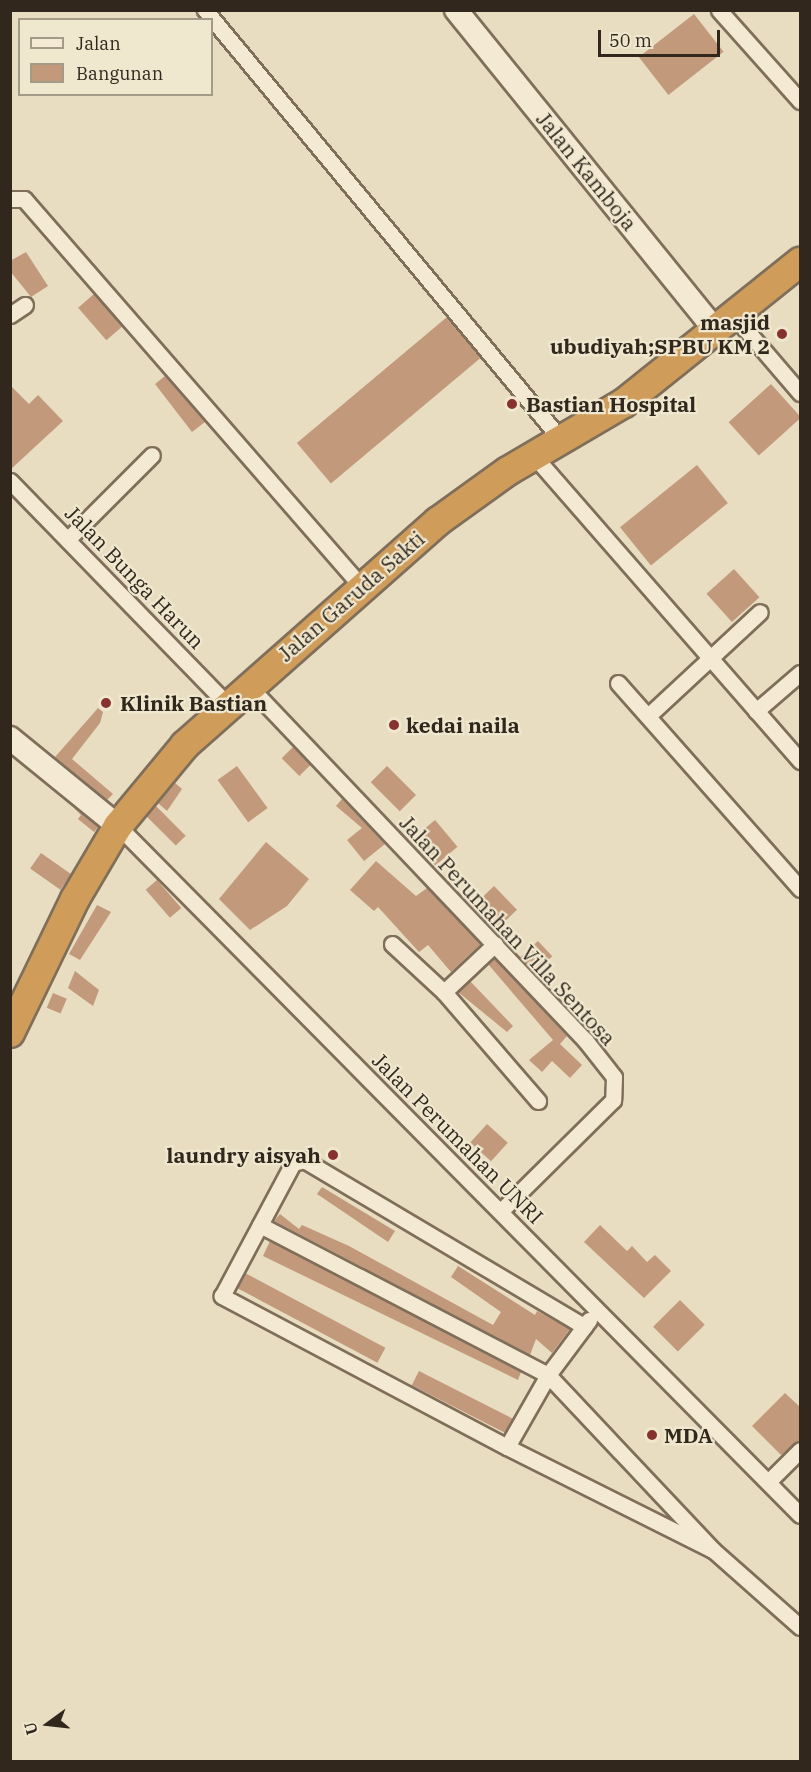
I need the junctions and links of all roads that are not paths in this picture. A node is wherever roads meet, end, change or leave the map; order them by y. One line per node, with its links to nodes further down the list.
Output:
1 (456, 10): 9 (street, Jalan Kamboja)
2 (719, 10): 4 (street)
3 (213, 20): 11 (street)
4 (801, 101)
5 (17, 199): 16 (street)
6 (801, 262): 9 (highway, Jalan Garuda Sakti)
7 (24, 304): 8 (street)
8 (10, 315)
9 (726, 324): 10 (street); 11 (highway, Jalan Garuda Sakti)
10 (801, 393)
11 (563, 442): 13 (highway, Jalan Garuda Sakti)
12 (152, 455): 15 (street)
13 (534, 456): 16 (highway, Jalan Garuda Sakti); 18 (street)
14 (10, 481): 15 (street, Jalan Bunga Harun)
15 (69, 538): 22 (street, Jalan Bunga Harun)
16 (361, 586): 21 (highway, Jalan Garuda Sakti)
17 (760, 612): 18 (street)
18 (711, 660): 23 (street); 24 (street)
19 (801, 673): 23 (street)
20 (618, 683): 24 (street)
21 (248, 684): 22 (highway, Jalan Garuda Sakti); 30 (street, Jalan Perumahan Villa Sentosa)
22 (227, 704): 27 (highway, Jalan Garuda Sakti)
23 (756, 711): 26 (street)
24 (649, 716): 28 (street)
25 (10, 738): 27 (street)
26 (801, 761)
27 (118, 825): 32 (highway, Jalan Garuda Sakti); 34 (street, Jalan Perumahan UNRI)
28 (801, 890)
29 (392, 944): 31 (street)
30 (495, 944): 31 (street); 34 (street, Jalan Perumahan Villa Sentosa)
31 (444, 992): 33 (street)
32 (10, 1033)
33 (538, 1101)
34 (503, 1209): 36 (street, Jalan Perumahan UNRI)
35 (260, 1224): 37 (street); 38 (street); 39 (street)
36 (596, 1310): 37 (street); 41 (street, Jalan Perumahan UNRI)
37 (584, 1326): 38 (street)
38 (548, 1375): 39 (street); 43 (street)
39 (507, 1447): 43 (street)
40 (801, 1450): 41 (street)
41 (768, 1482): 42 (street, Jalan Perumahan UNRI)
42 (801, 1515)
43 (713, 1550): 44 (street)
44 (801, 1627)

